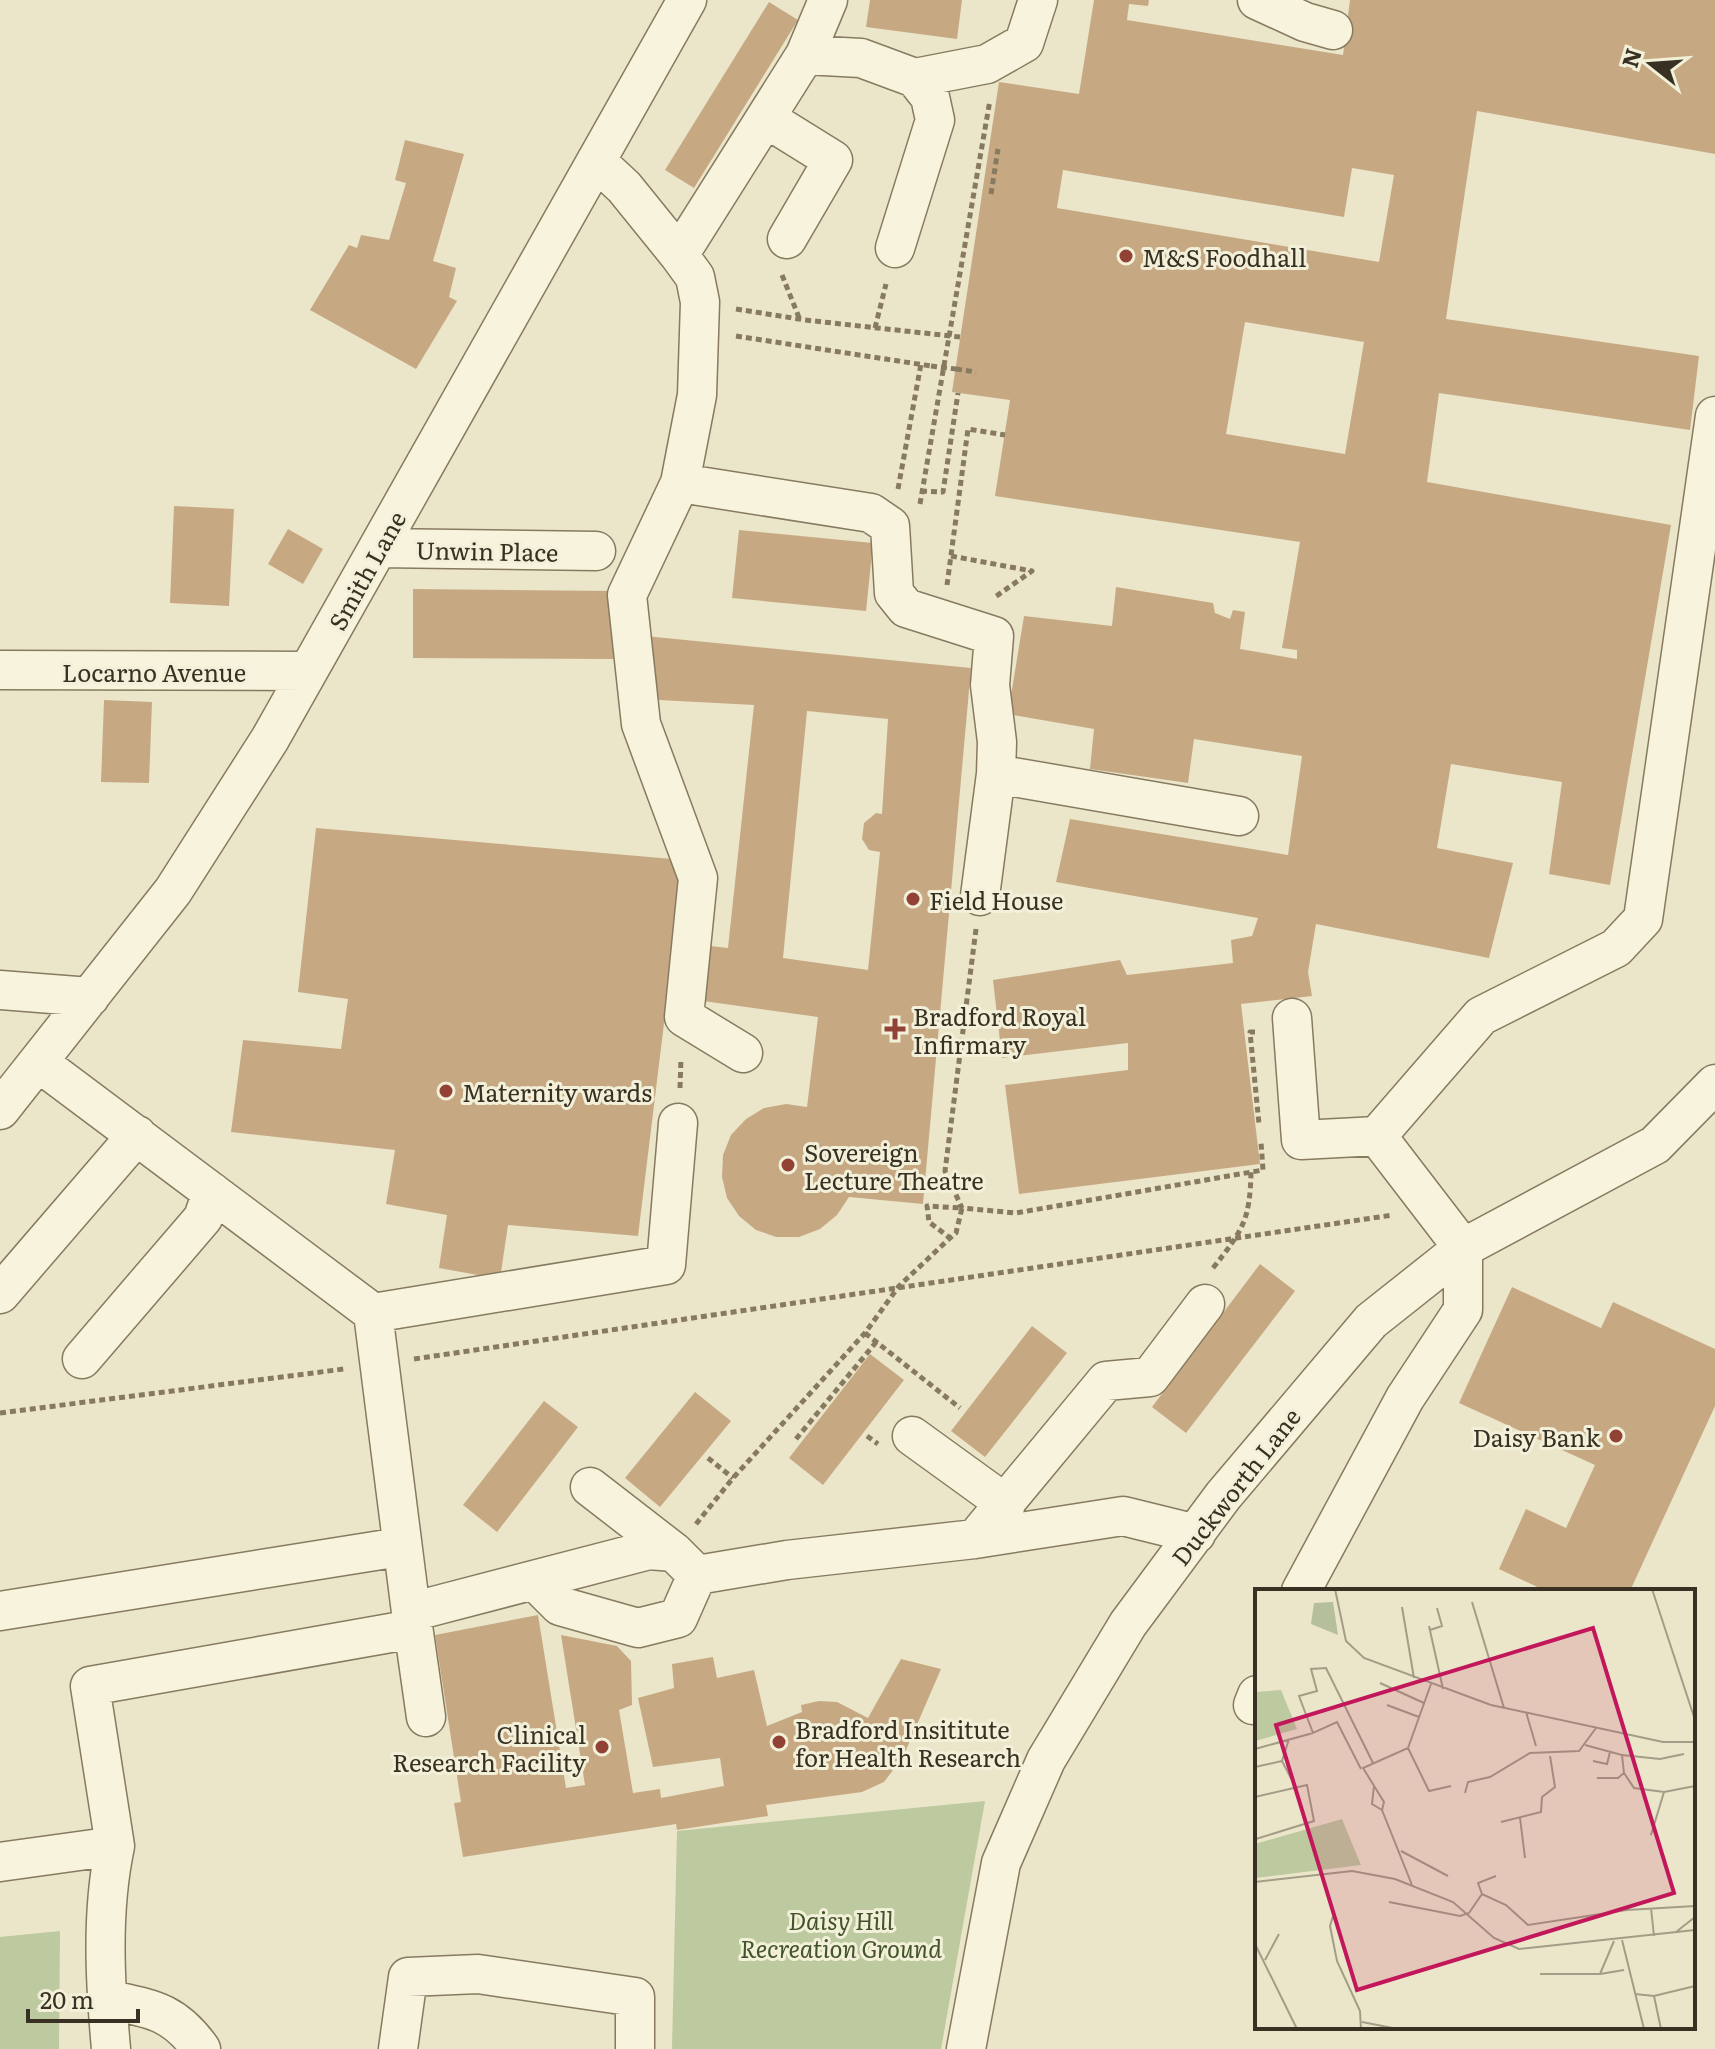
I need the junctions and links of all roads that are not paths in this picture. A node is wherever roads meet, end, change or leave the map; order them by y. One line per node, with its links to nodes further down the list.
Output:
1 (687, 0): 9 (street, Smith Lane)
2 (828, 0): 6 (street)
3 (1038, 0): 7 (street)
4 (1257, 0): 5 (street)
5 (1333, 30)
6 (805, 55): 7 (street); 8 (street)
7 (915, 78): 11 (street)
8 (767, 119): 10 (street); 12 (street)
9 (596, 161): 12 (street); 15 (street, Smith Lane)
10 (787, 239)
11 (895, 248)
12 (679, 255): 14 (street)
13 (1715, 416): 31 (street)
14 (680, 483): 19 (street); 25 (street)
15 (378, 548): 16 (street, Unwin Place); 18 (street, Smith Lane)
16 (596, 551)
17 (0, 670): 18 (street, Locarno Avenue)
18 (308, 671): 23 (street, Smith Lane)
19 (996, 774): 20 (street); 21 (street)
20 (1239, 816)
21 (980, 896)
22 (0, 990): 23 (street)
23 (90, 997): 26 (street, Smith Lane)
24 (1292, 1025): 31 (street)
25 (743, 1053)
26 (38, 1062): 28 (street, Smith Lane); 30 (street)
27 (1715, 1084): 33 (street, Duckworth Lane)
28 (0, 1110)
29 (678, 1123): 36 (street)
30 (137, 1135): 32 (street); 34 (street)
31 (1377, 1136): 33 (street)
32 (212, 1192): 36 (street); 37 (street)
33 (1463, 1248): 41 (street, Duckworth Lane); 46 (street)
34 (0, 1294)
35 (1205, 1304): 40 (street)
36 (373, 1313): 43 (street)
37 (82, 1359)
38 (912, 1436): 40 (street)
39 (590, 1487): 44 (street)
40 (1006, 1504): 42 (street)
41 (1196, 1534): 42 (street); 57 (street, Duckworth Lane)
42 (975, 1539): 44 (street)
43 (400, 1547): 47 (street); 48 (street)
44 (685, 1564): 45 (street); 45 (street)
45 (536, 1582): 48 (street)
46 (1302, 1589)
47 (0, 1611)
48 (412, 1620): 49 (street); 50 (street)
49 (426, 1717)
50 (115, 1846): 51 (street); 52 (street)
51 (0, 1862)
52 (106, 1999): 53 (street); 54 (street)
53 (111, 2049)
54 (201, 2049)
55 (398, 2049): 56 (street)
56 (635, 2049)
57 (966, 2049)

